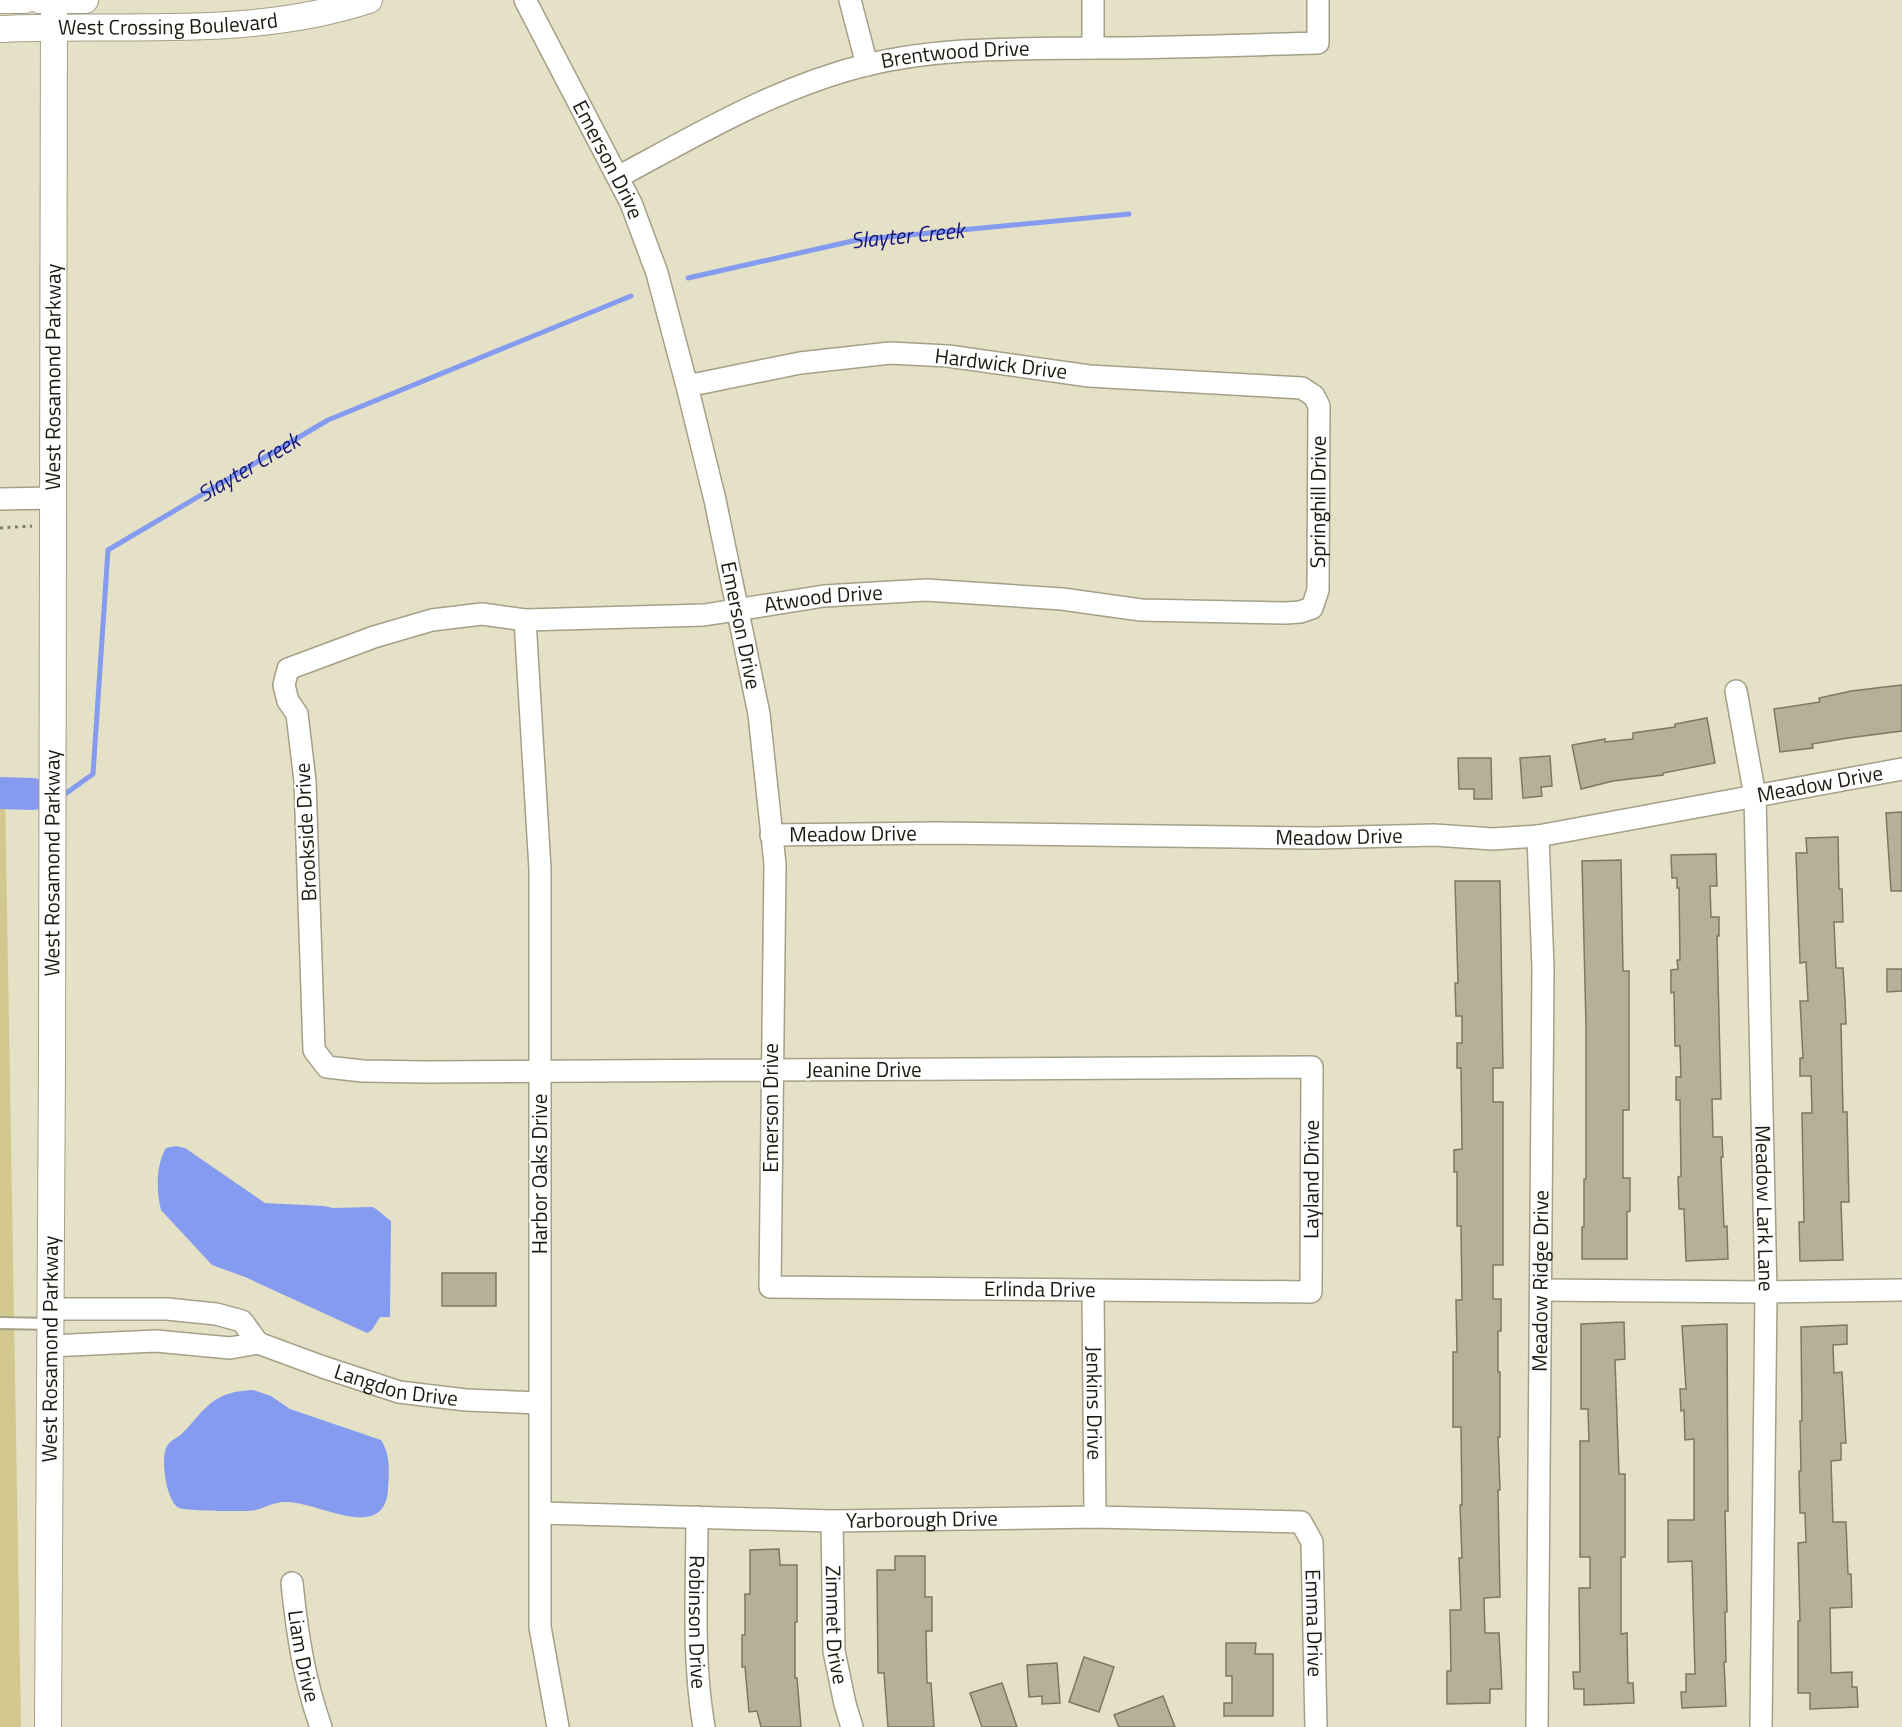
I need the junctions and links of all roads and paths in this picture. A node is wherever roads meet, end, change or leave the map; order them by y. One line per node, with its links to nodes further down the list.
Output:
1 (0, 0): 2 (street)
2 (25, 0)
3 (39, 0): 4 (street, West Crossing Boulevard)
4 (54, 0): 5 (street, West Crossing Boulevard); 11 (street, West Rosamond Parkway)
5 (85, 0)
6 (369, 0): 11 (street, West Crossing Boulevard)
7 (525, 0): 15 (street, Emerson Drive)
8 (850, 0): 14 (street)
9 (1093, 0): 13 (street)
10 (1318, 0): 13 (street, Brentwood Drive)
11 (54, 27): 12 (street, West Crossing Boulevard); 18 (street, West Rosamond Parkway)
12 (0, 29)
13 (1093, 48): 14 (street, Brentwood Drive)
14 (867, 65): 15 (street, Brentwood Drive)
15 (618, 177): 16 (street, Emerson Drive)
16 (687, 386): 17 (street, Hardwick Drive); 23 (street, Emerson Drive)
17 (1314, 396): 22 (street, Springhill Drive)
18 (54, 498): 19 (street); 42 (street, West Rosamond Parkway)
19 (0, 499)
20 (40, 525): 21 (path)
21 (0, 528)
22 (1312, 608): 23 (street, Atwood Drive)
23 (738, 610): 24 (street, Atwood Drive); 29 (street, Emerson Drive)
24 (525, 620): 25 (street, Atwood Drive); 34 (street, Harbor Oaks Drive)
25 (304, 663): 31 (street, Brookside Drive)
26 (1736, 690): 28 (street, Meadow Lark Lane)
27 (1902, 769): 28 (street, Meadow Drive)
28 (1755, 796): 30 (street, Meadow Drive); 40 (street, Meadow Lark Lane)
29 (771, 834): 30 (street, Meadow Drive); 33 (street, Emerson Drive)
30 (1538, 836): 36 (street, Meadow Ridge Drive)
31 (312, 1017): 34 (street, Jeanine Drive)
32 (1312, 1067): 33 (street, Jeanine Drive); 39 (street, Layland Drive)
33 (772, 1070): 34 (street, Jeanine Drive); 35 (street, Emerson Drive)
34 (540, 1071): 44 (street, Harbor Oaks Drive)
35 (770, 1287): 38 (street, Erlinda Drive)
36 (1541, 1290): 40 (street); 57 (street, Meadow Ridge Drive)
37 (1902, 1290): 40 (street)
38 (1093, 1291): 39 (street, Erlinda Drive); 46 (street, Jenkins Drive)
39 (1311, 1292)
40 (1766, 1292): 58 (street, Meadow Lark Lane)
41 (0, 1323): 42 (lane)
42 (50, 1326): 43 (street); 43 (street, Langdon Drive); 51 (street, West Rosamond Parkway)
43 (258, 1343): 44 (street, Langdon Drive)
44 (540, 1403): 45 (street, Harbor Oaks Drive)
45 (541, 1513): 47 (street, Yarborough Drive); 53 (street, Harbor Oaks Drive)
46 (1095, 1516): 48 (street, Yarborough Drive); 49 (street, Yarborough Drive)
47 (697, 1517): 48 (street, Yarborough Drive); 54 (street, Robinson Drive)
48 (832, 1521): 55 (street, Zimmet Drive)
49 (1301, 1521): 56 (street, Emma Drive)
50 (292, 1583): 52 (street, Liam Drive)
51 (48, 1727)
52 (321, 1727)
53 (558, 1727)
54 (704, 1727)
55 (852, 1727)
56 (1316, 1727)
57 (1537, 1727)
58 (1761, 1727)

